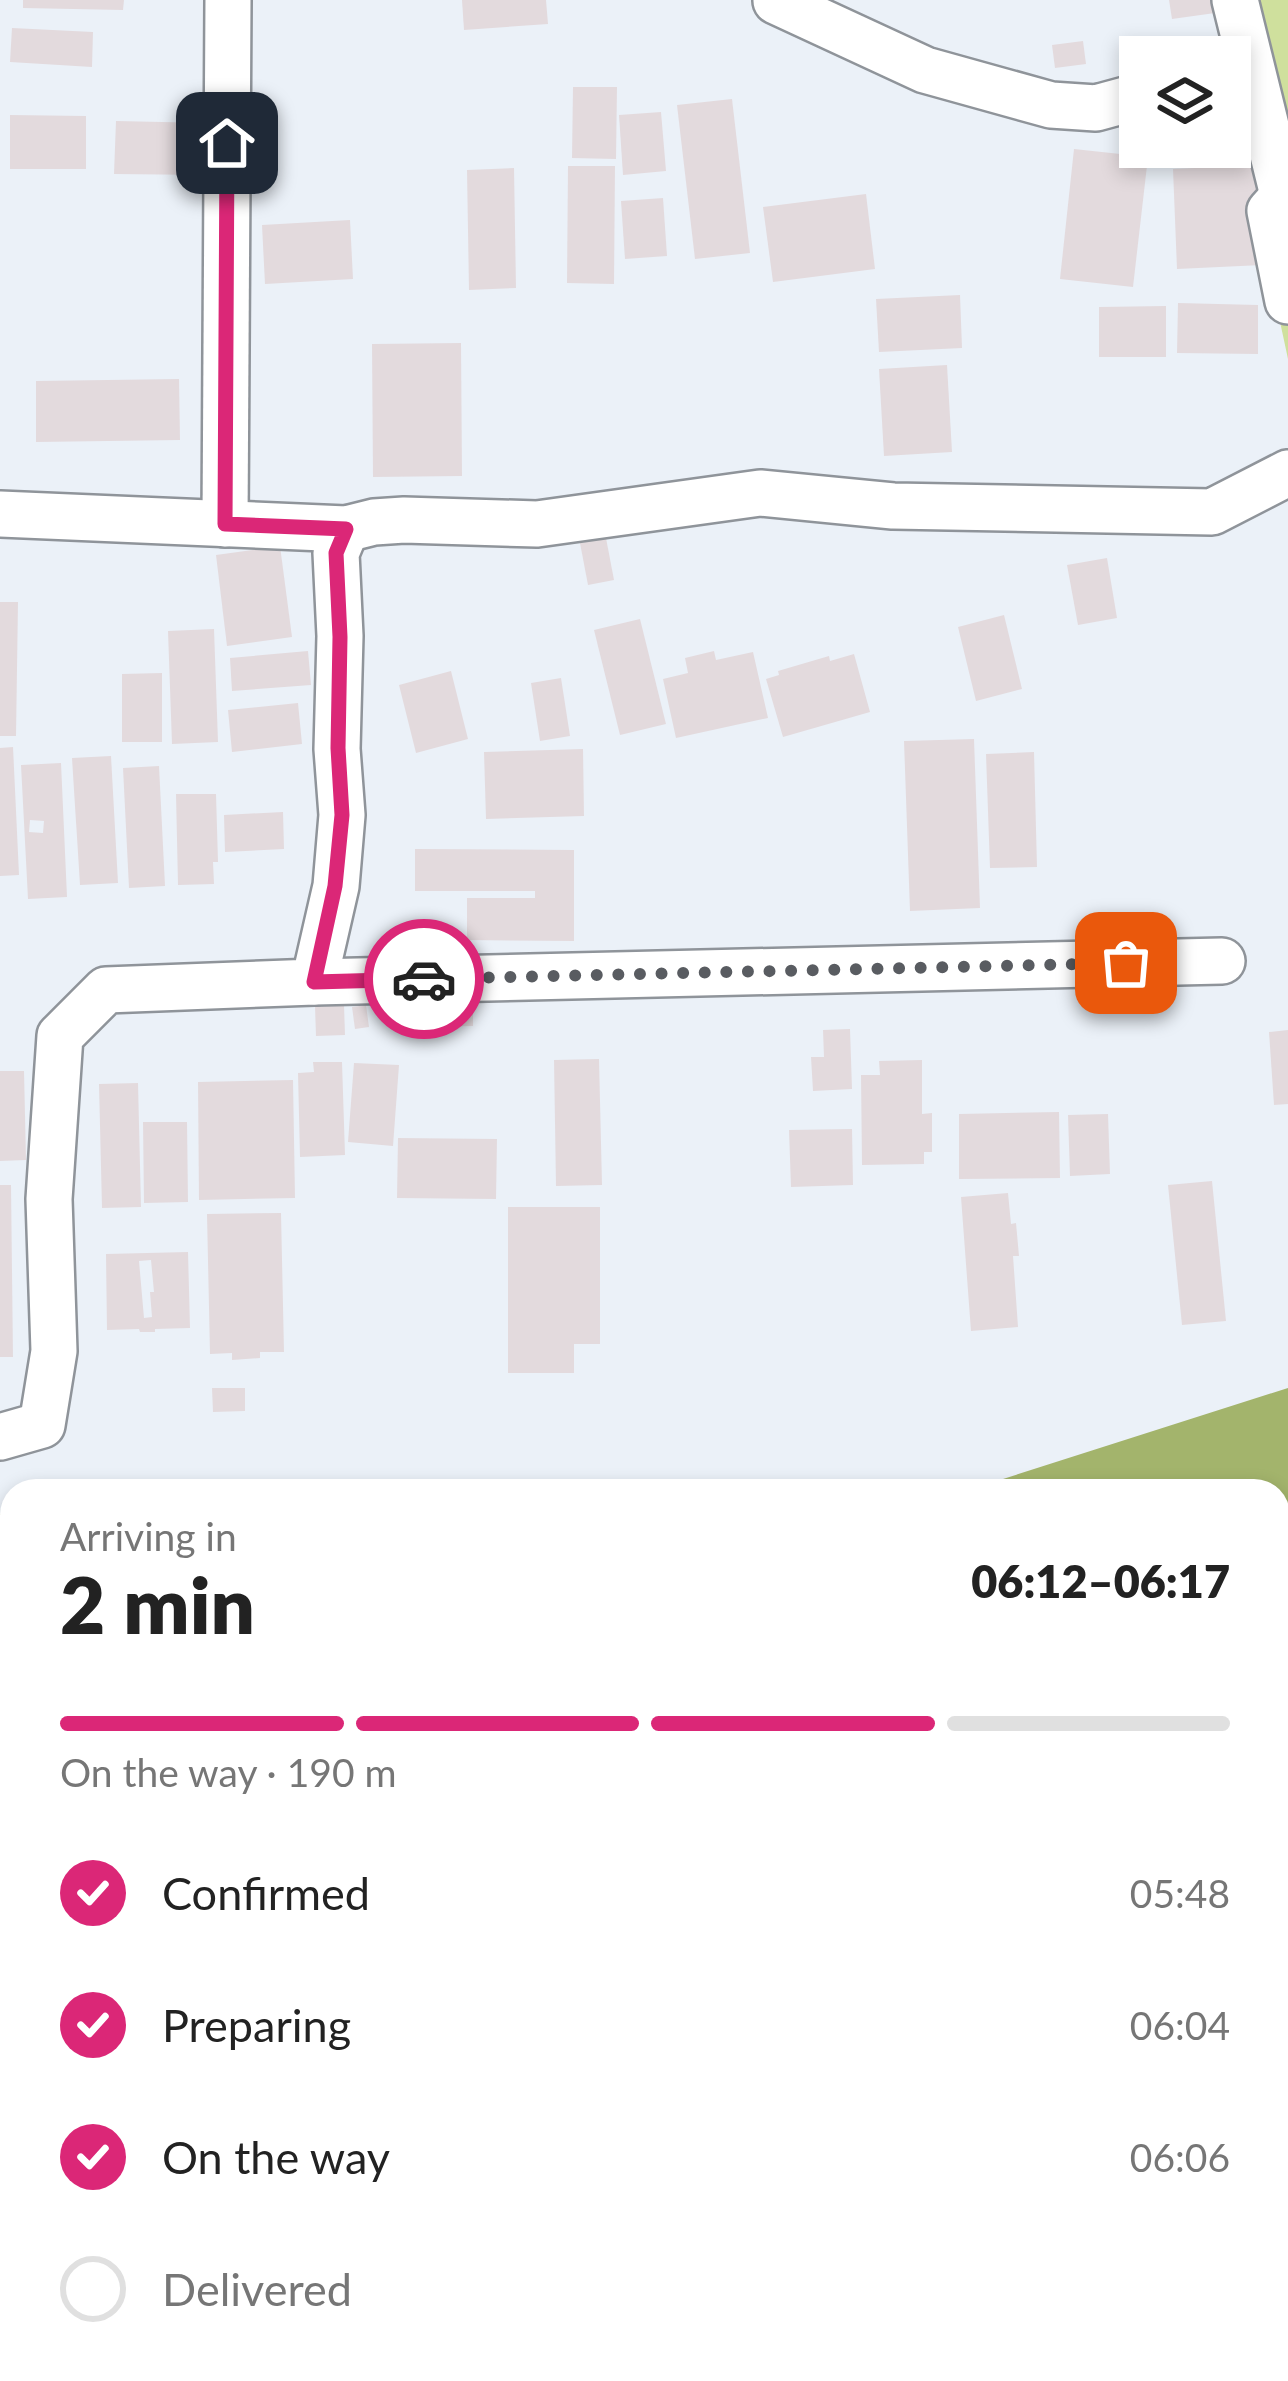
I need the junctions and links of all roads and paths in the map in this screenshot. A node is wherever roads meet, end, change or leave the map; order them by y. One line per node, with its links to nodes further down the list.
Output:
1 (228, 0): 11 (street)
2 (1235, 0): 4 (street)
3 (776, 1): 6 (street)
4 (1238, 36)
5 (1251, 96): 7 (street)
6 (1119, 102)
7 (1285, 193): 8 (street)
8 (1288, 301)
9 (1288, 473): 12 (street)
10 (0, 514): 11 (street)
11 (225, 524): 12 (street)
12 (346, 529): 14 (street)
13 (1222, 961): 14 (street)
14 (314, 982): 15 (street)
15 (0, 1437)

